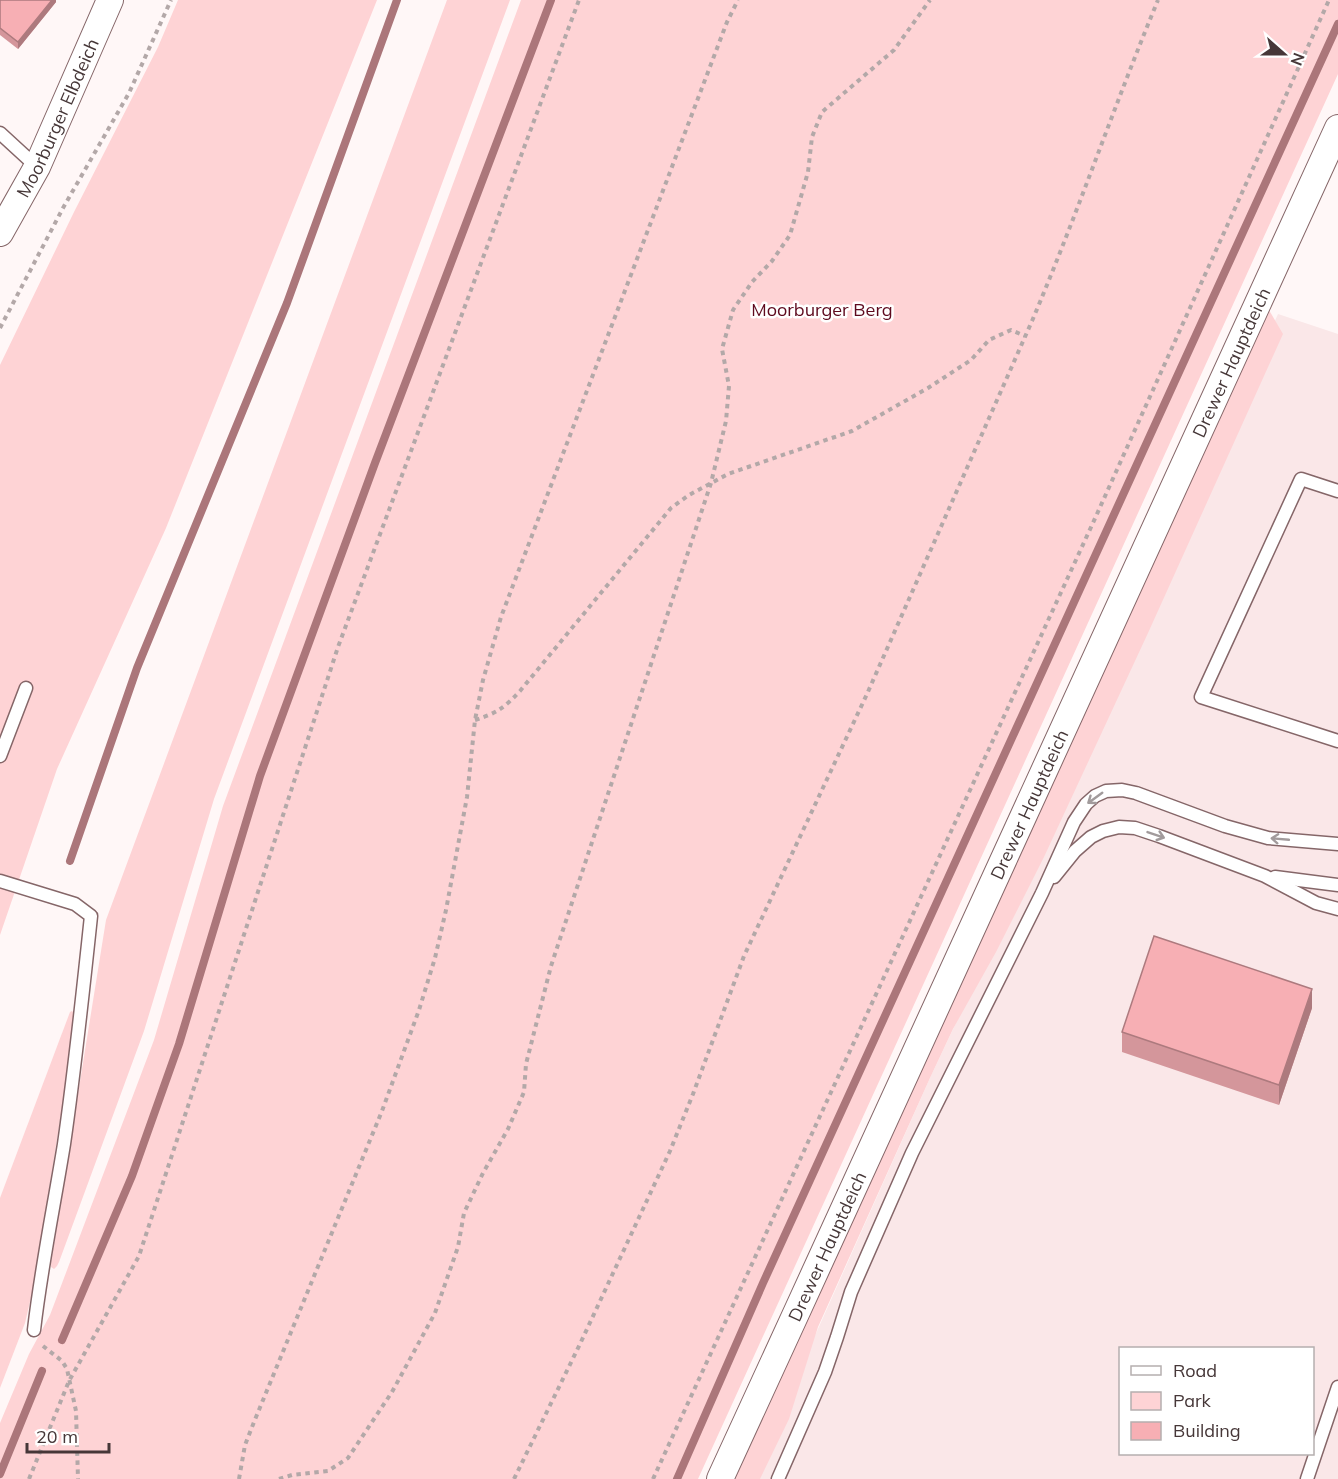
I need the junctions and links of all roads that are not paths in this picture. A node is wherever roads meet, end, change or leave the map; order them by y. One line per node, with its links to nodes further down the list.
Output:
1 (110, 0): 4 (street, Moorburger Elbdeich)
2 (1338, 128): 18 (street, Drewer Hauptdeich)
3 (0, 133): 4 (lane)
4 (37, 167): 5 (street, Moorburger Elbdeich)
5 (0, 233)
6 (1338, 491): 8 (lane)
7 (26, 688): 9 (lane)
8 (1338, 741)
9 (0, 756)
10 (1338, 844): 14 (lane, one-way to 14)
11 (1264, 876): 13 (lane); 14 (lane, one-way to 11); 15 (lane)
12 (0, 881): 16 (lane)
13 (1338, 885)
14 (1042, 893): 19 (lane)
15 (1338, 909)
16 (34, 1330)
17 (1338, 1387): 20 (lane)
18 (720, 1479)
19 (778, 1479)
20 (1307, 1479)

